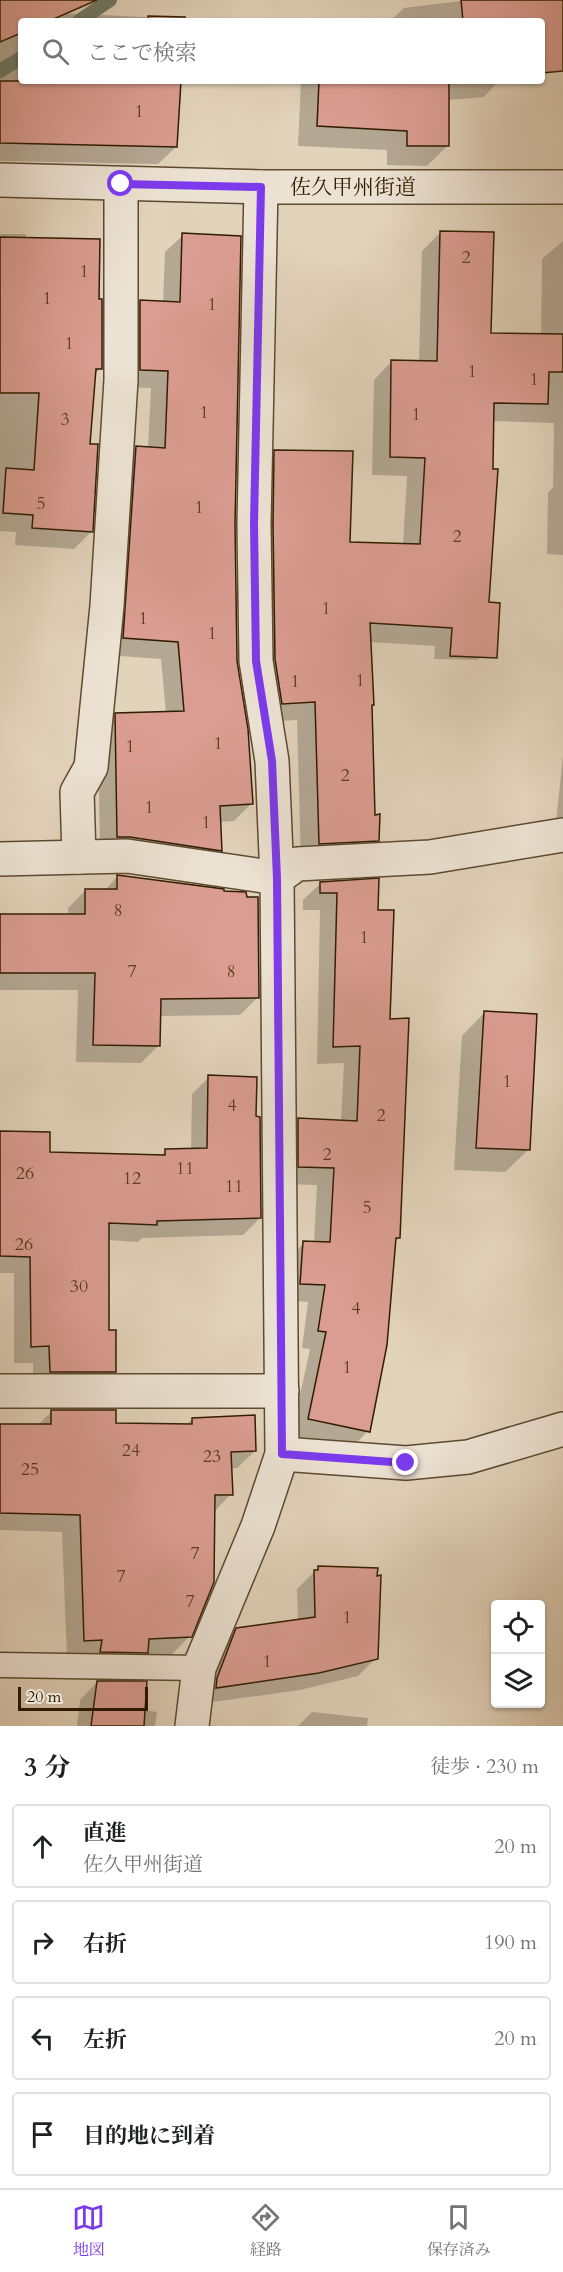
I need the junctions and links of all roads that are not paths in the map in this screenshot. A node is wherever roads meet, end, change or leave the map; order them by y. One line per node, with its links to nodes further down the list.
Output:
1 (0, 180): 2 (street, 佐久甲州街道)
2 (121, 184): 3 (street, 佐久甲州街道); 6 (street)
3 (261, 187): 4 (street, 佐久甲州街道); 8 (street)
4 (563, 187)
5 (563, 835): 8 (street)
6 (79, 857): 7 (street); 8 (street)
7 (0, 859)
8 (277, 878): 10 (street)
9 (0, 1391): 10 (street)
10 (282, 1391): 12 (street)
11 (563, 1429): 12 (street)
12 (282, 1454): 14 (street)
13 (0, 1665): 14 (lane)
14 (199, 1668): 15 (street)
15 (192, 1726)

